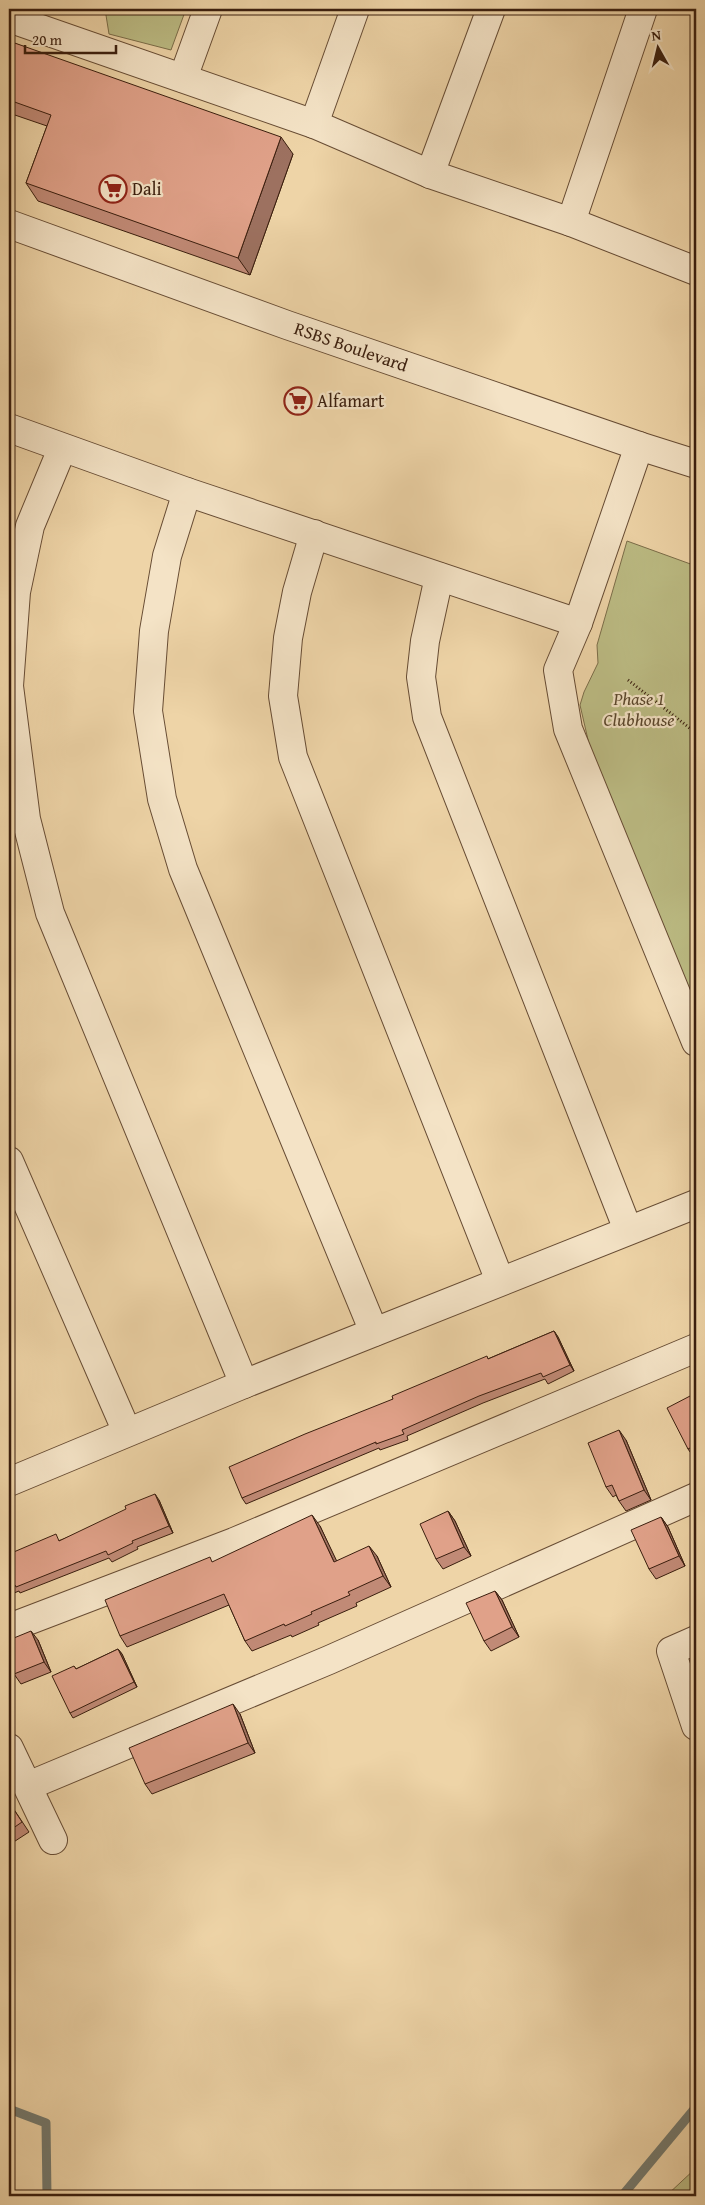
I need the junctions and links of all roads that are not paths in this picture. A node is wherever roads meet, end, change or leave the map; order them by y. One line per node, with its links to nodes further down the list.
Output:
1 (208, 9): 6 (street)
2 (355, 9): 7 (street)
3 (491, 9): 8 (street)
4 (643, 9): 9 (street)
5 (9, 18): 6 (street)
6 (183, 78): 7 (street)
7 (314, 124): 8 (street)
8 (430, 174): 9 (street)
9 (571, 222): 11 (street)
10 (9, 224): 13 (street, RSBS Boulevard)
11 (696, 271)
12 (9, 428): 14 (street)
13 (638, 446): 15 (street, RSBS Boulevard); 19 (street)
14 (62, 448): 16 (street); 27 (street)
15 (696, 464)
16 (187, 492): 17 (street); 25 (street)
17 (314, 534): 18 (street); 24 (street)
18 (439, 577): 19 (street); 23 (street)
19 (578, 623): 20 (street)
20 (696, 1042)
21 (9, 1161): 28 (street)
22 (696, 1204): 23 (street)
23 (628, 1230): 24 (street)
24 (500, 1281): 25 (street)
25 (374, 1332): 27 (street)
26 (696, 1348): 31 (street)
27 (244, 1384): 28 (street)
28 (127, 1432): 29 (street)
29 (9, 1482)
30 (696, 1497): 35 (street)
31 (9, 1628)
32 (696, 1640): 33 (street)
33 (696, 1726)
34 (9, 1748): 35 (street)
35 (28, 1786): 36 (street)
36 (53, 1840)

